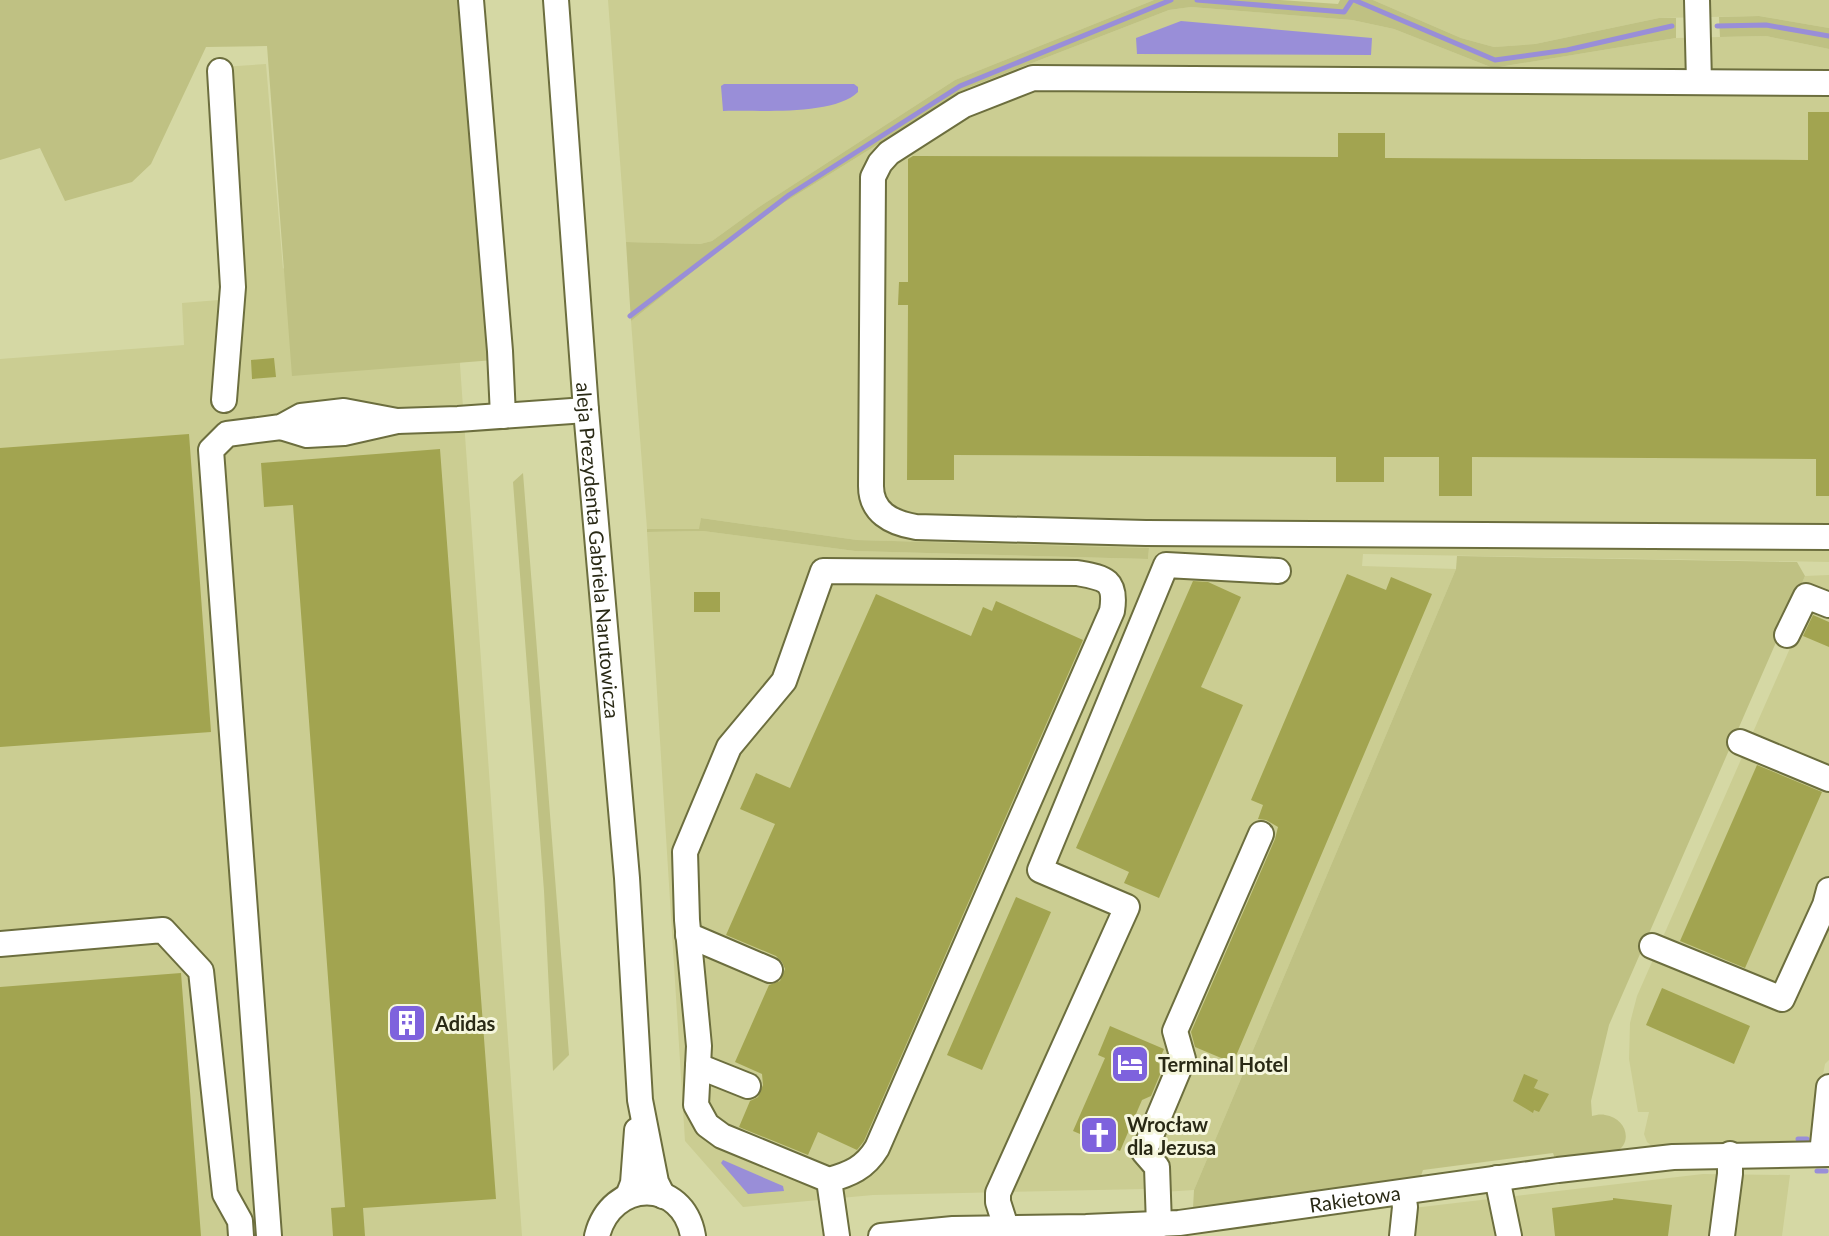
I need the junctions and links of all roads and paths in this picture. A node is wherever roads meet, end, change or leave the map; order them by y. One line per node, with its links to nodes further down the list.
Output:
1 (471, 0): 9 (street)
2 (556, 0): 8 (street, aleja Prezydenta Gabriela Narutowicza)
3 (1697, 0): 5 (street)
4 (220, 71): 7 (street)
5 (1699, 82): 6 (street); 10 (street)
6 (1829, 83)
7 (224, 400)
8 (586, 410): 9 (street); 25 (street, aleja Prezydenta Gabriela Narutowicza)
9 (503, 416): 37 (street)
10 (1829, 537)
11 (1278, 571): 34 (street)
12 (1829, 605): 13 (street)
13 (1787, 635)
14 (1740, 742): 15 (street)
15 (1829, 779)
16 (1261, 834): 33 (street)
17 (1829, 890): 20 (street)
18 (688, 935): 21 (street); 22 (street); 29 (street)
19 (0, 944): 36 (street)
20 (1652, 946)
21 (770, 970)
22 (698, 1066): 23 (street); 29 (street)
23 (748, 1086)
24 (1829, 1087): 27 (street)
25 (640, 1100): 31 (street, aleja Prezydenta Gabriela Narutowicza); 32 (street, aleja Prezydenta Gabriela Narutowicza)
26 (1730, 1154): 27 (street, Rakietowa); 28 (street, Rakietowa); 43 (street)
27 (1825, 1154)
28 (1497, 1178): 30 (street, Rakietowa); 42 (street)
29 (829, 1180): 39 (street)
30 (1403, 1193): 33 (street, Rakietowa); 41 (street)
31 (628, 1196): 32 (street); 38 (street)
32 (663, 1196): 35 (street)
33 (1159, 1225): 34 (street, Rakietowa)
34 (1011, 1230): 40 (street, Rakietowa)
35 (699, 1233)
36 (241, 1236)
37 (269, 1236)
38 (597, 1236)
39 (837, 1236)
40 (881, 1236)
41 (1402, 1236)
42 (1509, 1236)
43 (1722, 1236)

